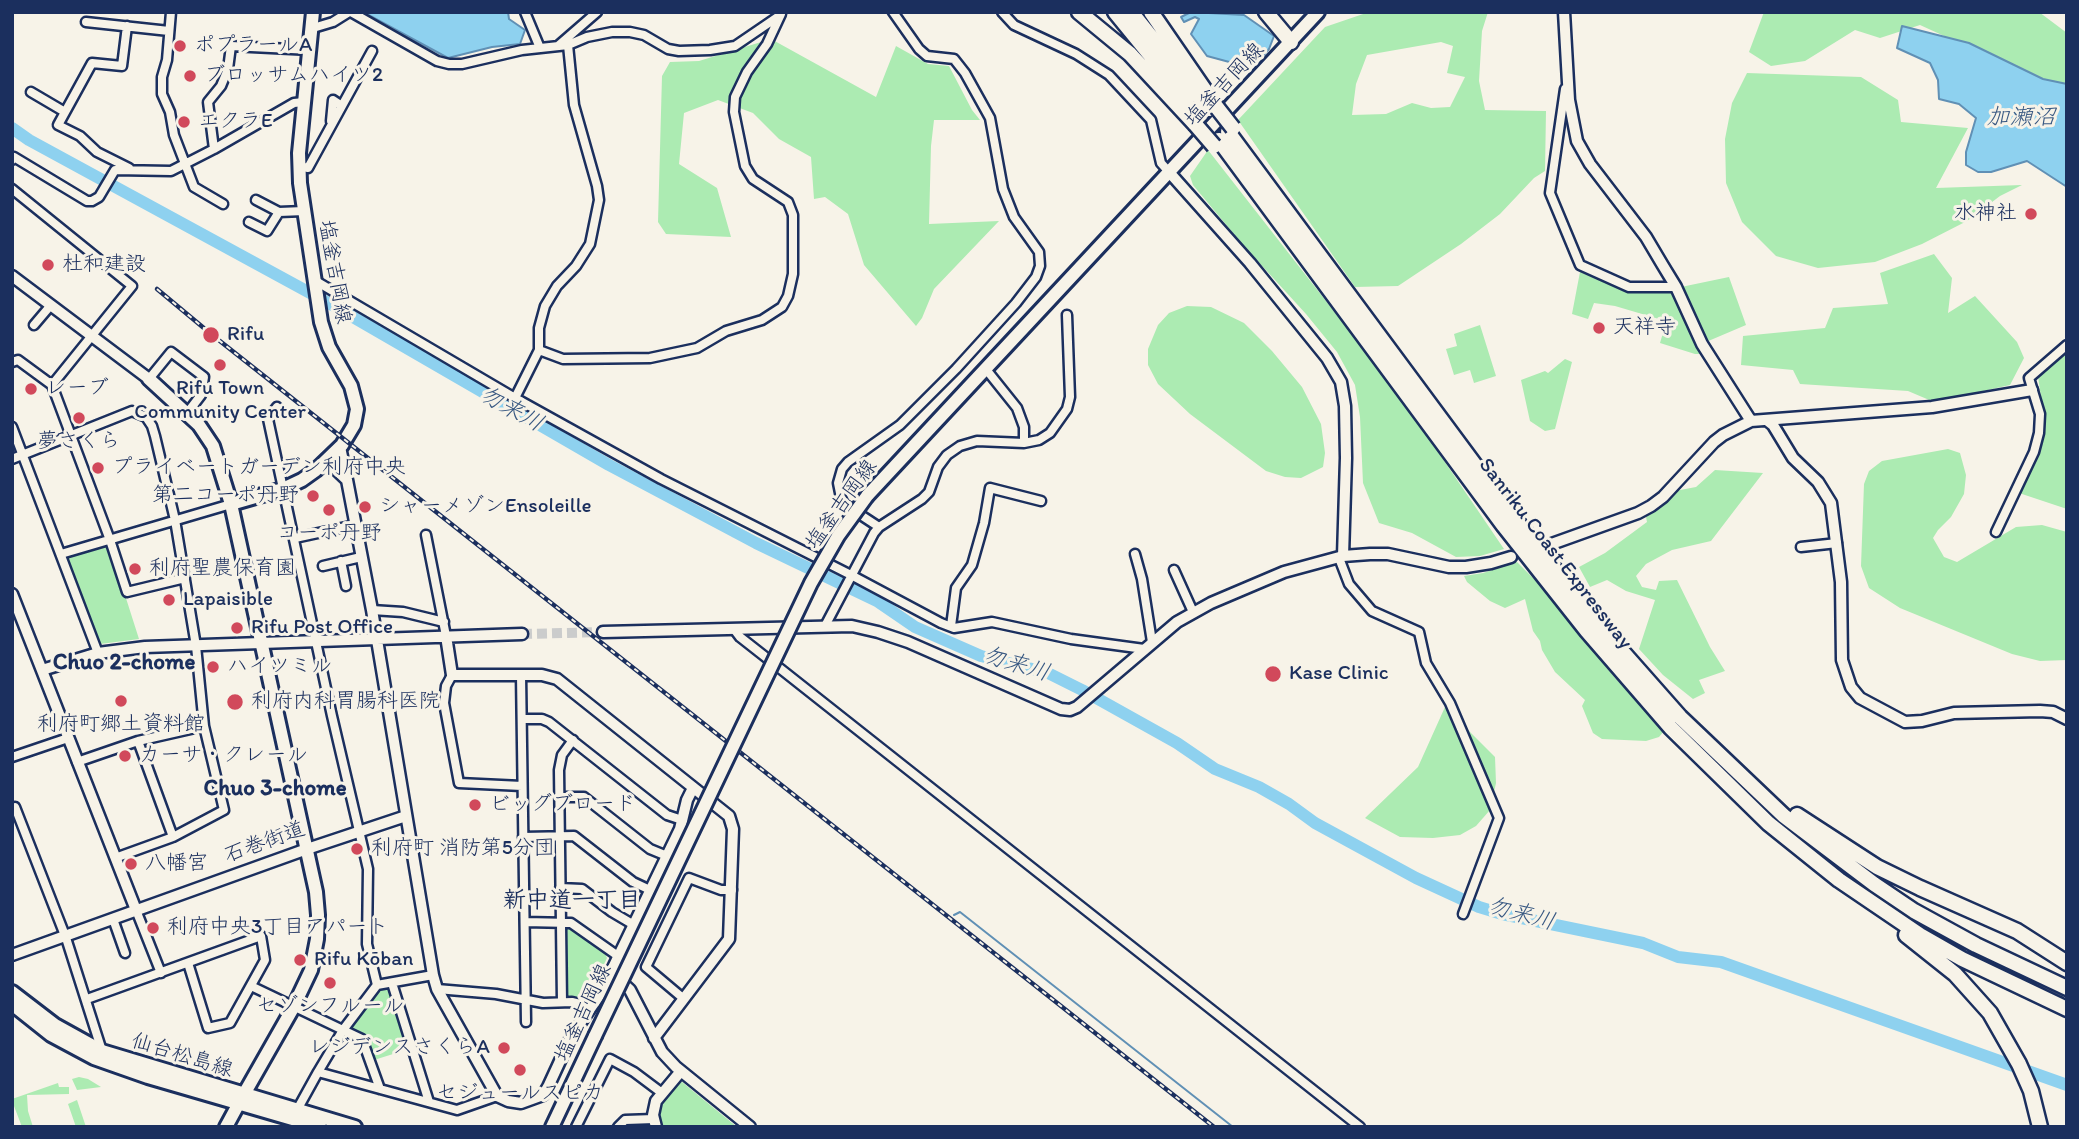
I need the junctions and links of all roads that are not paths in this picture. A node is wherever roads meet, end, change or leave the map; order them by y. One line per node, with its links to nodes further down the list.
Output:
1 (171, 12): 20 (street)
2 (313, 12): 19 (main road, 塩釜吉岡線)
3 (350, 12): 19 (street); 23 (street)
4 (524, 12): 23 (street)
5 (597, 12): 22 (street)
6 (892, 12): 77 (street)
7 (1002, 12): 37 (street)
8 (1079, 12): 30 (highway)
9 (1115, 12): 30 (highway)
10 (1131, 12): 30 (highway)
11 (1151, 12): 30 (highway)
12 (1266, 12): 21 (highway)
13 (1276, 12): 21 (highway)
14 (1318, 12): 21 (main road, 塩釜吉岡線)
15 (1564, 12): 26 (street)
16 (783, 13): 22 (street); 53 (street)
17 (86, 22): 18 (street)
18 (127, 26): 20 (street); 29 (street)
19 (313, 28): 24 (main road, 塩釜吉岡線)
20 (169, 31): 34 (street)
21 (1291, 42): 37 (main road, 塩釜吉岡線)
22 (564, 45): 23 (street); 53 (street)
23 (540, 48)
24 (311, 50): 28 (main road, 塩釜吉岡線); 32 (street)
25 (372, 51): 35 (street)
26 (1567, 76): 47 (street); 47 (street)
27 (31, 92): 29 (street)
28 (304, 102): 32 (street); 35 (main road, 塩釜吉岡線)
29 (65, 112): 36 (street)
30 (1205, 114): 31 (highway, bridge); 31 (highway, bridge)
31 (1223, 136): 41 (highway); 41 (highway)
32 (214, 149): 34 (street)
33 (12, 160): 36 (street)
34 (184, 166): 36 (street); 40 (street)
35 (299, 166): 42 (main road, 塩釜吉岡線)
36 (131, 169)
37 (1169, 172): 55 (main road, 塩釜吉岡線); 88 (street)
38 (12, 189): 51 (street)
39 (256, 200): 43 (street)
40 (223, 204)
41 (1278, 209): 123 (highway, Sanriku Coast Expressway); 139 (highway, Sanriku Coast Expressway)
42 (304, 211): 43 (street); 46 (main road, 塩釜吉岡線)
43 (279, 212): 44 (street)
44 (249, 222)
45 (12, 276): 48 (street)
46 (315, 282): 59 (street); 67 (main road, 塩釜吉岡線)
47 (1676, 287): 62 (street)
48 (51, 305): 50 (street); 51 (street)
49 (1067, 315): 66 (street)
50 (34, 325)
51 (92, 337): 56 (street); 57 (street)
52 (2067, 345): 58 (street)
53 (539, 349): 59 (street)
54 (12, 362): 57 (street)
55 (985, 368): 66 (street); 188 (main road, 塩釜吉岡線, bridge)
56 (149, 379): 61 (main road); 61 (street)
57 (51, 384): 65 (street)
58 (2032, 390): 63 (street); 78 (street)
59 (514, 398): 93 (street)
60 (277, 407): 72 (street)
61 (188, 412): 74 (main road)
62 (1751, 421): 63 (street); 83 (street)
63 (1768, 421): 82 (street)
64 (12, 427): 68 (street)
65 (70, 435): 68 (street); 75 (street); 81 (street)
66 (1024, 443): 77 (street)
67 (340, 447): 70 (main road, 塩釜吉岡線); 71 (street)
68 (23, 455): 69 (street); 85 (street)
69 (12, 459)
70 (327, 461): 71 (street); 72 (main road, 塩釜吉岡線)
71 (346, 481): 76 (street)
72 (284, 489): 74 (main road, 塩釜吉岡線); 80 (street)
73 (1041, 501): 102 (street)
74 (231, 504): 75 (street); 110 (main road)
75 (176, 520): 81 (street); 94 (street)
76 (355, 525): 80 (street); 87 (street)
77 (879, 527): 93 (street)
78 (1996, 532)
79 (426, 536): 100 (street)
80 (295, 538): 108 (street)
81 (110, 540): 85 (street); 94 (street)
82 (1837, 543): 84 (street); 118 (street)
83 (1546, 546)
84 (1801, 547)
85 (61, 554): 113 (street)
86 (1135, 554): 109 (street)
87 (361, 557): 90 (street); 97 (street)
88 (1341, 557): 89 (street); 98 (street); 144 (street)
89 (1511, 557)
90 (341, 561): 91 (street); 95 (street)
91 (323, 566)
92 (1174, 570): 98 (street)
93 (850, 576): 101 (street); 102 (street)
94 (185, 578): 111 (street)
95 (346, 586)
96 (12, 594): 99 (street)
97 (372, 610): 100 (street); 107 (street)
98 (1193, 612): 109 (street)
99 (16, 616): 114 (street)
100 (444, 622): 106 (street)
101 (825, 626): 103 (street); 112 (street)
102 (951, 626): 112 (street)
103 (734, 629): 104 (street); 192 (street)
104 (603, 632)
105 (522, 634): 106 (street)
106 (446, 636): 107 (street); 115 (street)
107 (377, 639): 108 (street); 130 (street)
108 (317, 641): 110 (street); 132 (street)
109 (1152, 642): 112 (street)
110 (261, 643): 111 (street); 136 (main road)
111 (196, 646): 113 (street); 119 (street)
112 (1144, 649)
113 (98, 653): 114 (street)
114 (43, 670): 120 (street)
115 (452, 675): 116 (street); 126 (street)
116 (521, 675): 117 (street); 127 (street)
117 (522, 719): 121 (street); 126 (street)
118 (2067, 719)
119 (204, 726): 122 (street); 134 (street)
120 (68, 738): 124 (street); 125 (street)
121 (573, 740): 128 (street); 131 (street)
122 (138, 741): 125 (street); 134 (street)
123 (1718, 754): 154 (highway); 161 (highway, Sanriku Coast Expressway)
124 (12, 757)
125 (77, 762): 138 (street)
126 (522, 786): 135 (street)
127 (693, 788): 131 (street); 142 (street)
128 (559, 797): 133 (street); 137 (street)
129 (12, 808): 149 (street)
130 (406, 816): 132 (street, 石巻街道); 157 (street)
131 (682, 820): 137 (street)
132 (359, 830): 136 (street, 石巻街道); 159 (street)
133 (559, 836): 135 (street); 140 (street); 141 (street)
134 (173, 837): 138 (street)
135 (523, 837): 146 (street)
136 (307, 849): 143 (street, 石巻街道); 169 (main road)
137 (667, 856): 141 (street)
138 (115, 858): 143 (street)
139 (1839, 880): 170 (highway, Sanriku Coast Expressway); 193 (highway)
140 (560, 888): 147 (street); 148 (street)
141 (650, 890): 148 (street)
142 (732, 890): 166 (street); 166 (street)
143 (135, 910): 145 (street, 石巻街道); 156 (street)
144 (1463, 915)
145 (113, 919): 149 (street, 石巻街道); 150 (street)
146 (525, 922): 147 (street); 165 (street)
147 (561, 923): 152 (street); 167 (street)
148 (634, 925): 152 (street)
149 (66, 938): 151 (street, 石巻街道); 164 (street)
150 (125, 953)
151 (12, 955)
152 (618, 956): 155 (street)
153 (188, 963): 156 (street); 160 (street); 160 (street)
154 (2067, 963)
155 (611, 972): 171 (street); 174 (street)
156 (161, 973): 164 (street)
157 (433, 975): 158 (street); 162 (street)
158 (392, 983): 159 (street); 182 (street)
159 (376, 985): 173 (street)
160 (251, 986): 169 (street)
161 (2067, 988)
162 (437, 989): 165 (street); 180 (street)
163 (12, 992): 175 (main road, 仙台松島線)
164 (87, 999): 175 (street)
165 (526, 999): 167 (street); 172 (street)
166 (684, 999): 174 (street)
167 (562, 1002): 171 (street)
168 (12, 1004): 181 (main road, 仙台松島線)
169 (293, 1008): 173 (street); 181 (main road)
170 (2067, 1009)
171 (589, 1010): 180 (street)
172 (526, 1022)
173 (343, 1030): 177 (street); 178 (street)
174 (654, 1038): 176 (street)
175 (102, 1051): 181 (main road, 仙台松島線)
176 (681, 1071): 179 (street); 191 (street)
177 (318, 1072): 178 (street); 183 (street)
178 (380, 1089): 182 (street)
179 (662, 1093): 184 (street); 189 (street)
180 (497, 1096): 182 (street)
181 (241, 1099): 183 (main road, 仙台松島線); 185 (main road); 186 (main road, 仙台松島線)
182 (429, 1102)
183 (297, 1110): 187 (main road, 仙台松島線)
184 (655, 1123): 190 (street)
185 (226, 1127)
186 (320, 1127)
187 (355, 1127)
188 (551, 1127)
189 (576, 1127)
190 (618, 1127)
191 (750, 1127)
192 (1360, 1127)
193 (2040, 1127)

